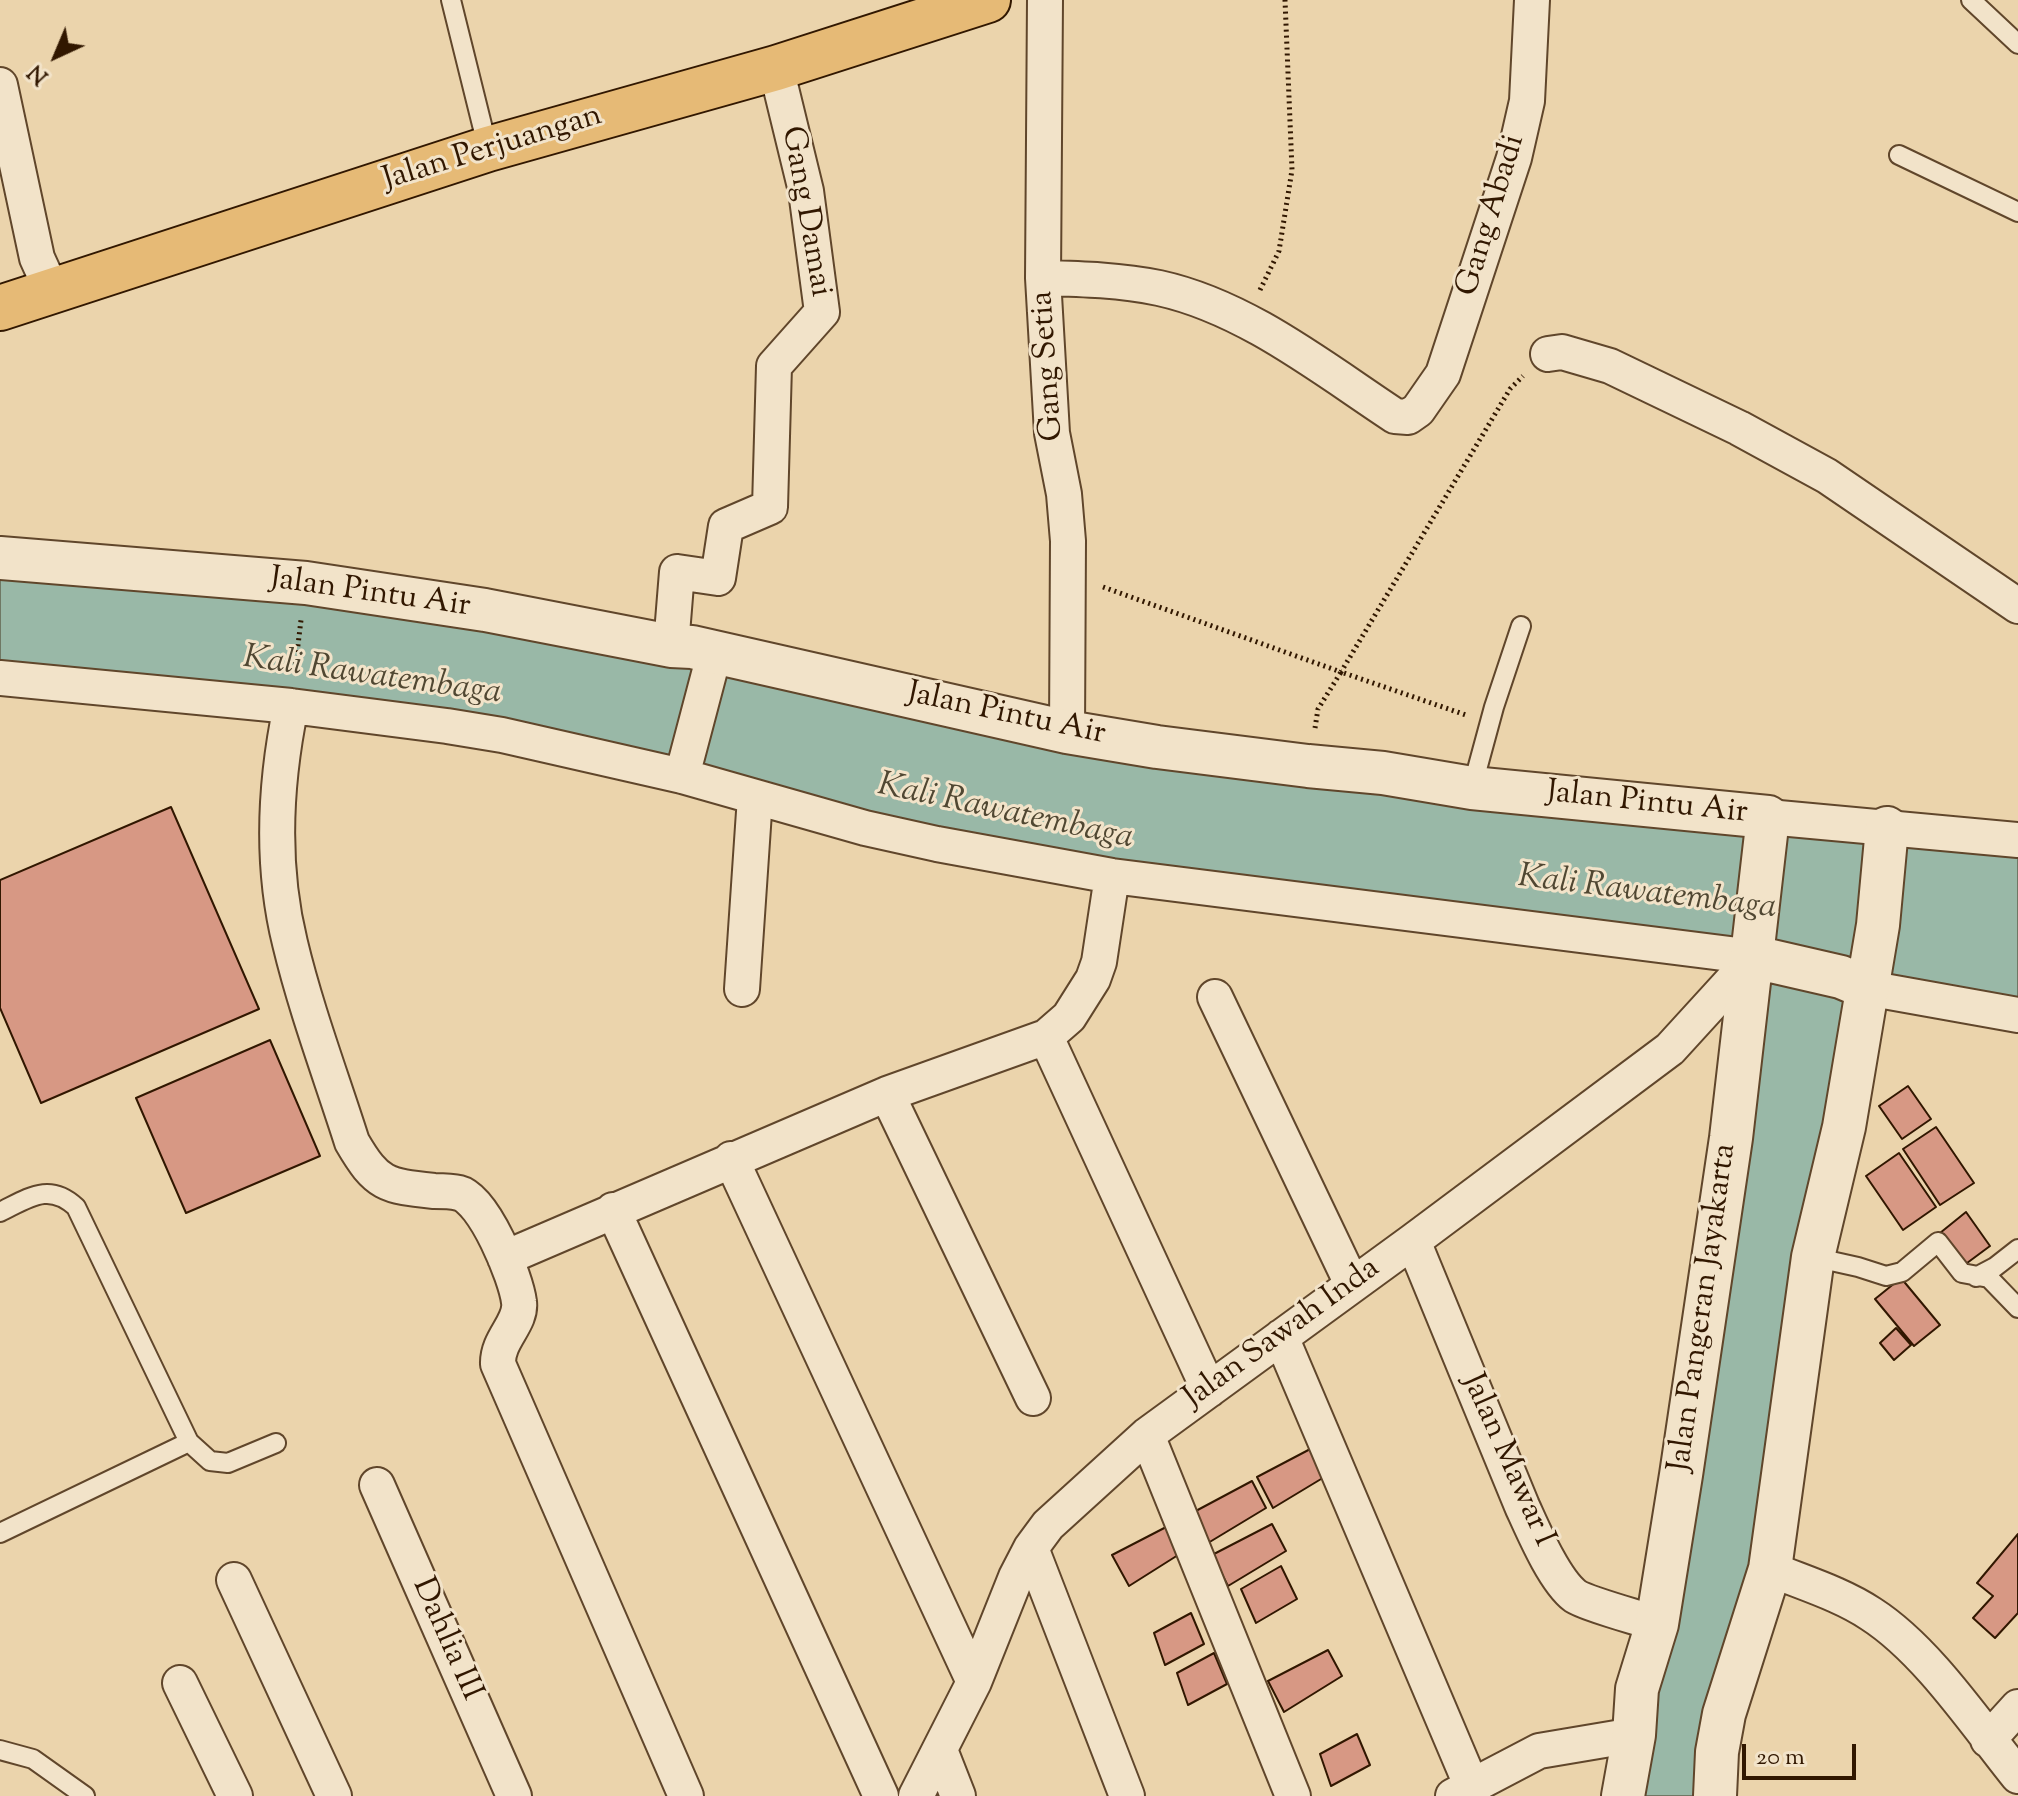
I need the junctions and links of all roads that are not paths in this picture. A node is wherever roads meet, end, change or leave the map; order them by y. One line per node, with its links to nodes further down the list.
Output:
1 (451, 0): 9 (lane)
2 (988, 0): 7 (main road, Jalan Perjuangan)
3 (1045, 0): 12 (street, Gang Setia)
4 (1532, 0): 12 (street, Gang Abadi)
5 (1971, 0): 6 (lane)
6 (2018, 44)
7 (776, 68): 9 (main road, Jalan Perjuangan); 19 (street, Gang Damai)
8 (0, 85): 13 (street)
9 (488, 149): 13 (main road, Jalan Perjuangan)
10 (1899, 155): 11 (lane)
11 (2018, 212)
12 (1043, 278): 23 (street, Gang Setia)
13 (52, 291): 14 (main road, Jalan Perjuangan)
14 (0, 308)
15 (1548, 354): 17 (street)
16 (0, 558): 19 (street, Jalan Pintu Air)
17 (2018, 606)
18 (1521, 626): 25 (lane)
19 (671, 646): 20 (street, Jalan Pintu Air)
20 (715, 651): 23 (street, Jalan Pintu Air); 24 (street)
21 (0, 678): 22 (street)
22 (292, 694): 24 (street); 44 (street)
23 (1067, 732): 25 (street, Jalan Pintu Air)
24 (683, 769): 26 (street)
25 (1472, 788): 27 (street, Jalan Pintu Air)
26 (755, 797): 30 (street); 33 (street)
27 (1768, 817): 28 (street, Jalan Pintu Air); 31 (street, Jalan Pangeran Jayakarta)
28 (1887, 828): 29 (street, Jalan Pintu Air); 32 (street)
29 (2018, 840)
30 (1112, 876): 31 (street); 36 (street)
31 (1754, 957): 32 (street); 41 (street, Jalan Sawah Inda); 59 (street, Jalan Pangeran Jayakarta)
32 (1867, 988): 35 (street); 43 (street)
33 (742, 989)
34 (1215, 997): 46 (street)
35 (2018, 1015)
36 (1046, 1037): 37 (street); 49 (street)
37 (887, 1094): 38 (street); 50 (street)
38 (731, 1159): 39 (street); 60 (street)
39 (613, 1210): 44 (street); 74 (street)
40 (0, 1212): 52 (lane)
41 (1413, 1241): 46 (street, Jalan Sawah Inda); 59 (street, Jalan Mawar I)
42 (2018, 1249): 45 (lane)
43 (1813, 1257): 45 (lane); 57 (street)
44 (505, 1258): 73 (street)
45 (1976, 1277): 47 (lane)
46 (1352, 1284): 48 (street, Jalan Sawah Inda)
47 (2018, 1308)
48 (1281, 1337): 49 (street, Jalan Sawah Inda); 68 (street)
49 (1209, 1390): 51 (street, Jalan Sawah Inda)
50 (1033, 1398)
51 (1147, 1435): 56 (street, Jalan Sawah Inda); 78 (street)
52 (189, 1442): 53 (lane); 55 (lane)
53 (276, 1443)
54 (377, 1485): 72 (street, Dahlia III)
55 (0, 1533)
56 (1031, 1548): 60 (street, Jalan Sawah Inda); 77 (street)
57 (1770, 1569): 64 (street); 80 (street)
58 (234, 1580): 71 (street)
59 (1657, 1624): 63 (street, Jalan Pangeran Jayakarta)
60 (974, 1682): 66 (street, Jalan Sawah Inda)
61 (180, 1683): 70 (street)
62 (2018, 1707): 64 (street)
63 (1634, 1735): 68 (street); 79 (street, Jalan Pangeran Jayakarta)
64 (1988, 1740): 67 (street)
65 (0, 1750): 69 (lane)
66 (940, 1750): 75 (street, Jalan Sawah Inda); 76 (street)
67 (2018, 1776)
68 (1463, 1791)
69 (85, 1796)
70 (235, 1796)
71 (334, 1796)
72 (514, 1796)
73 (686, 1796)
74 (881, 1796)
75 (916, 1796)
76 (958, 1796)
77 (1127, 1796)
78 (1293, 1796)
79 (1623, 1796)
80 (1715, 1796)

